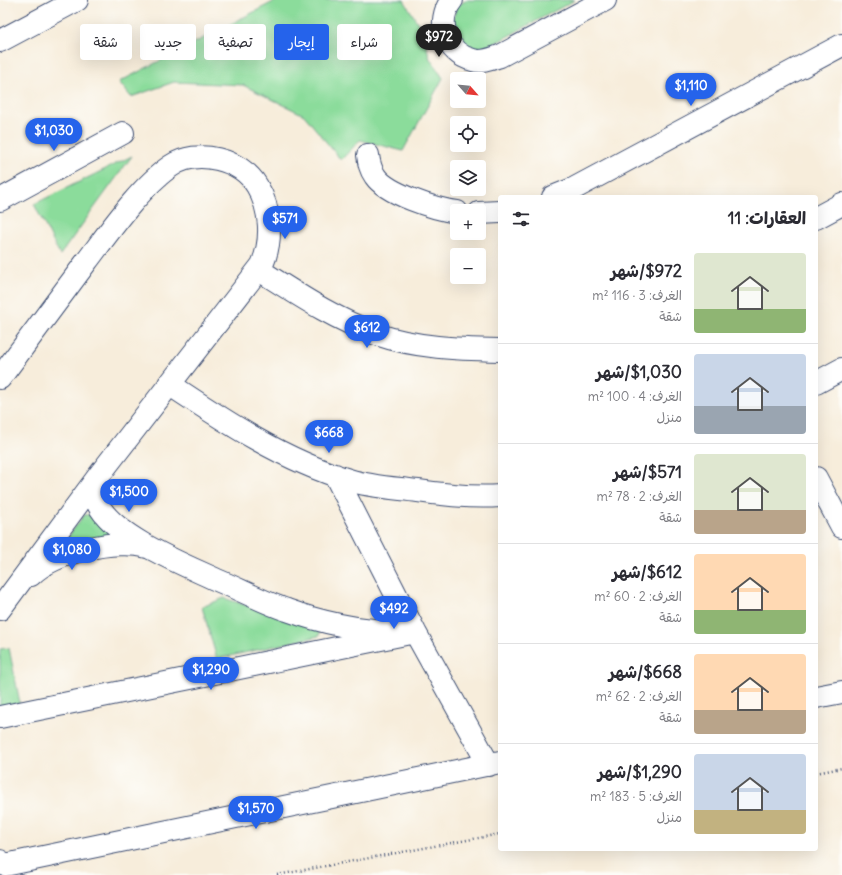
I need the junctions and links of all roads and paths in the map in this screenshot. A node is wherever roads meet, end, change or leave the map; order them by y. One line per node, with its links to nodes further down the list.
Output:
1 (78, 0): 4 (street)
2 (452, 0): 3 (street)
3 (605, 0)
4 (0, 41)
5 (842, 45): 8 (street)
6 (123, 133): 9 (street)
7 (368, 155): 11 (street)
8 (559, 195)
9 (0, 200)
10 (842, 204): 14 (street)
11 (450, 210)
12 (498, 212): 13 (street)
13 (486, 213)
14 (818, 217)
15 (259, 270): 16 (street); 18 (street); 20 (street)
16 (498, 350)
17 (842, 369): 19 (street)
18 (0, 378)
19 (818, 382)
20 (169, 384): 21 (street); 22 (street)
21 (100, 474): 26 (street); 27 (street)
22 (336, 475): 24 (street); 28 (street)
23 (818, 482): 25 (street)
24 (498, 496)
25 (842, 527)
26 (156, 550): 27 (street); 28 (street)
27 (0, 610)
28 (415, 632): 31 (street); 32 (street)
29 (842, 692): 30 (street)
30 (818, 697)
31 (0, 717)
32 (494, 764): 36 (street)
33 (842, 768): 34 (path)
34 (818, 773)
35 (498, 834): 37 (path)
36 (3, 863)
37 (277, 875)

